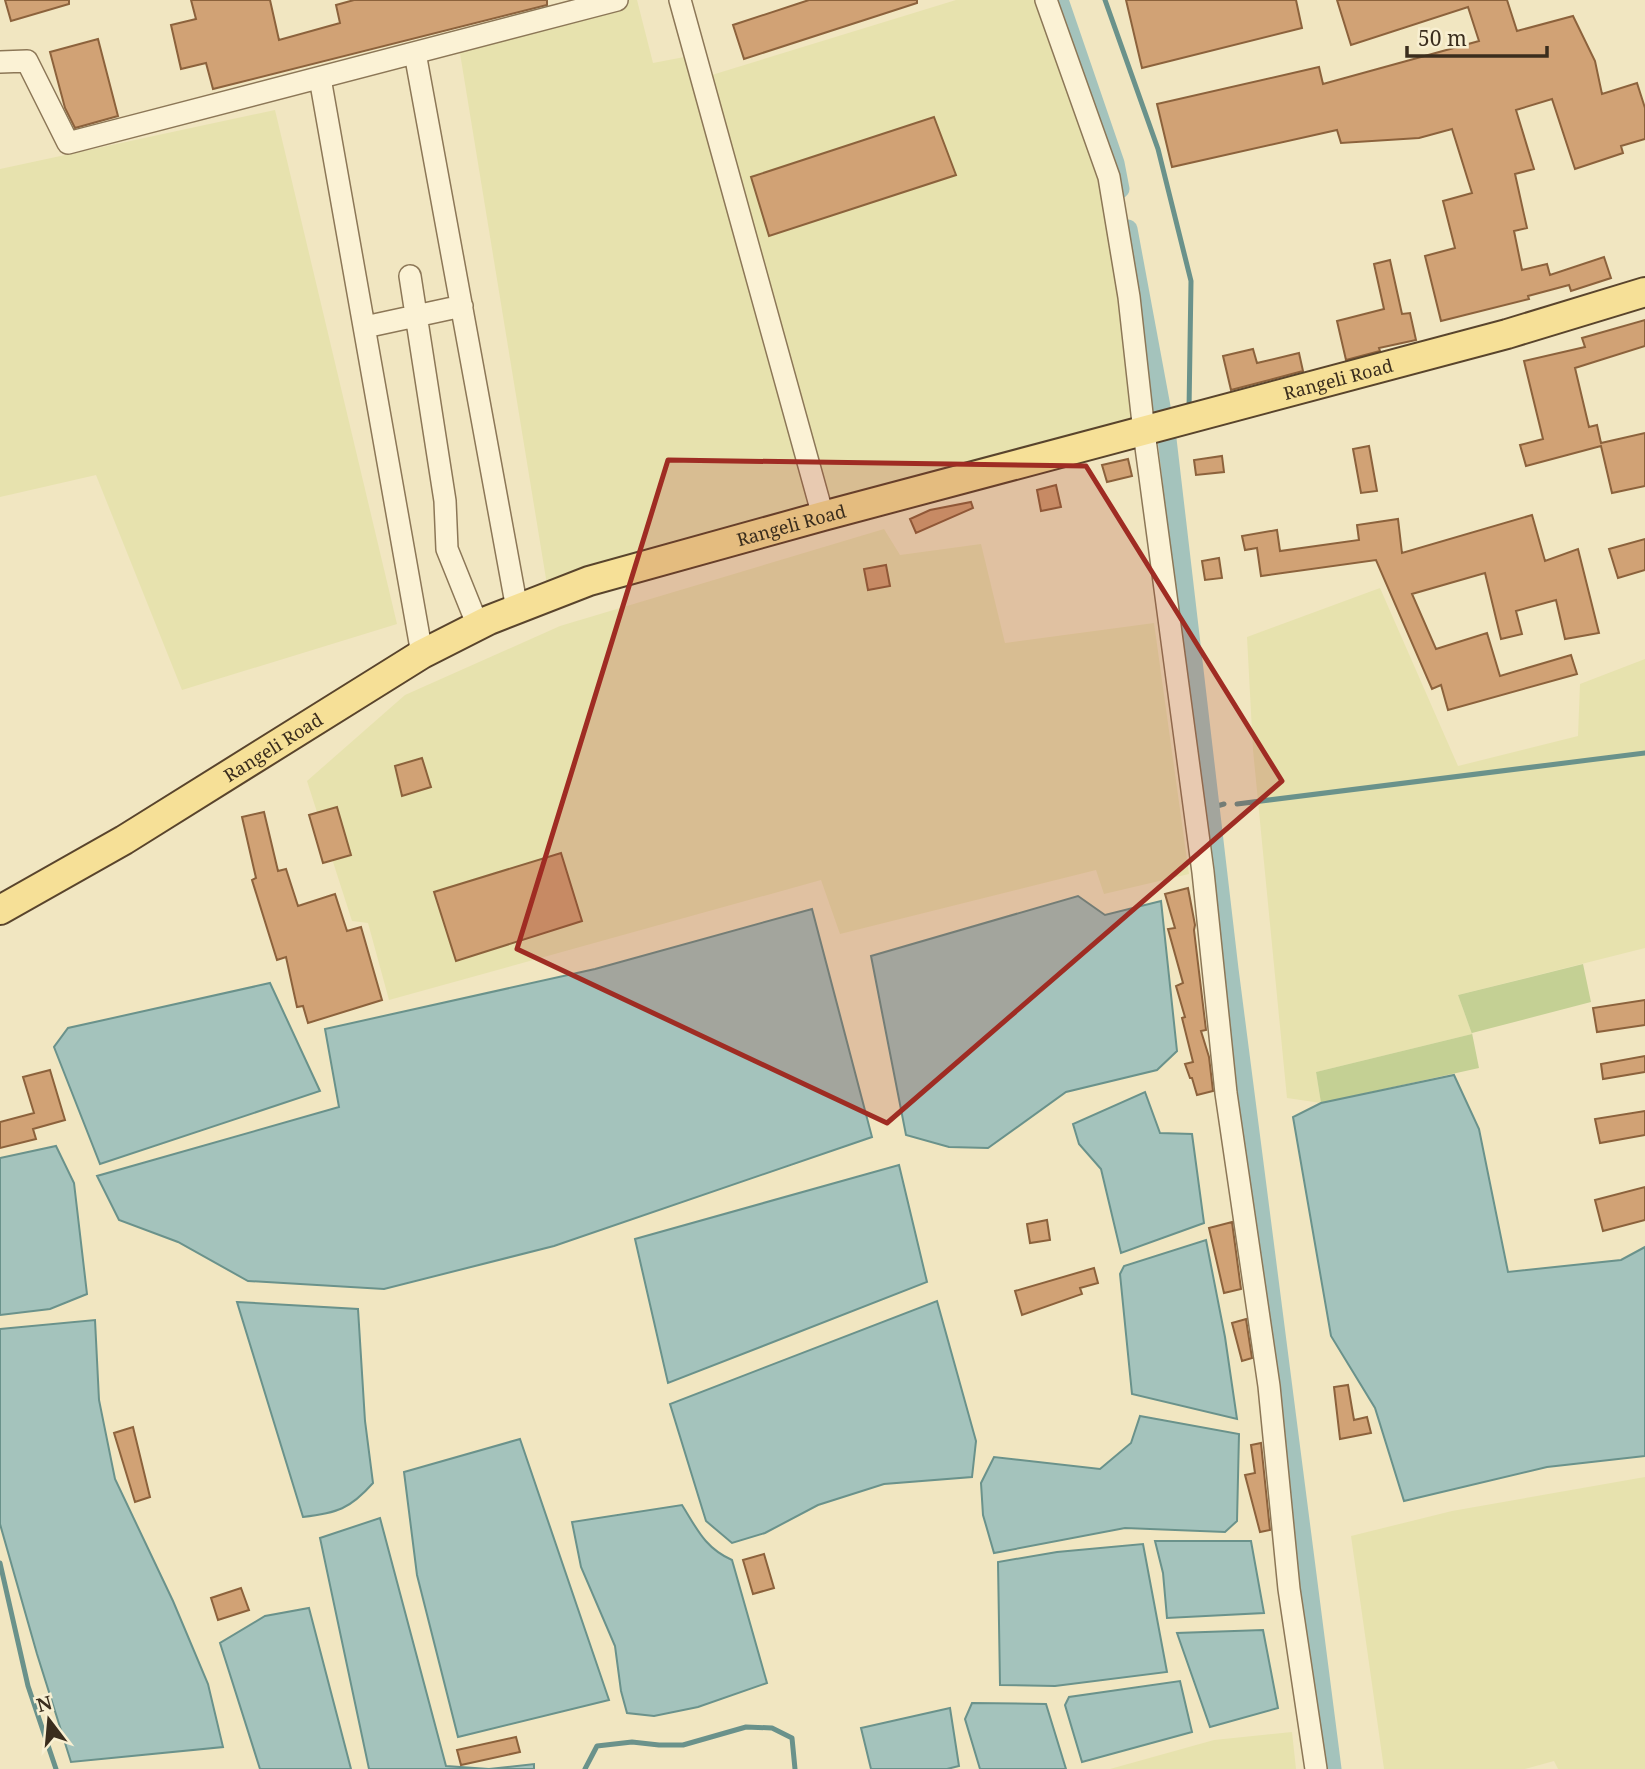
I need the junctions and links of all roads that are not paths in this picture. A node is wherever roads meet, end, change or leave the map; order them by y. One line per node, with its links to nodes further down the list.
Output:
1 (617, 0): 4 (street)
2 (680, 0): 13 (street)
3 (1046, 0): 12 (street)
4 (415, 53): 6 (street); 9 (street)
5 (0, 62): 6 (street)
6 (320, 78): 11 (street)
7 (410, 275): 10 (street)
8 (1645, 292): 12 (main road, Rangeli Road)
9 (461, 306): 10 (street); 14 (street)
10 (417, 316): 11 (street); 15 (street)
11 (365, 327): 16 (street)
12 (1161, 427): 13 (main road, Rangeli Road); 18 (street)
13 (823, 516): 14 (main road, Rangeli Road)
14 (517, 609): 15 (main road, Rangeli Road)
15 (478, 626): 16 (main road, Rangeli Road)
16 (422, 654): 17 (main road, Rangeli Road)
17 (0, 911)
18 (1316, 1769)

